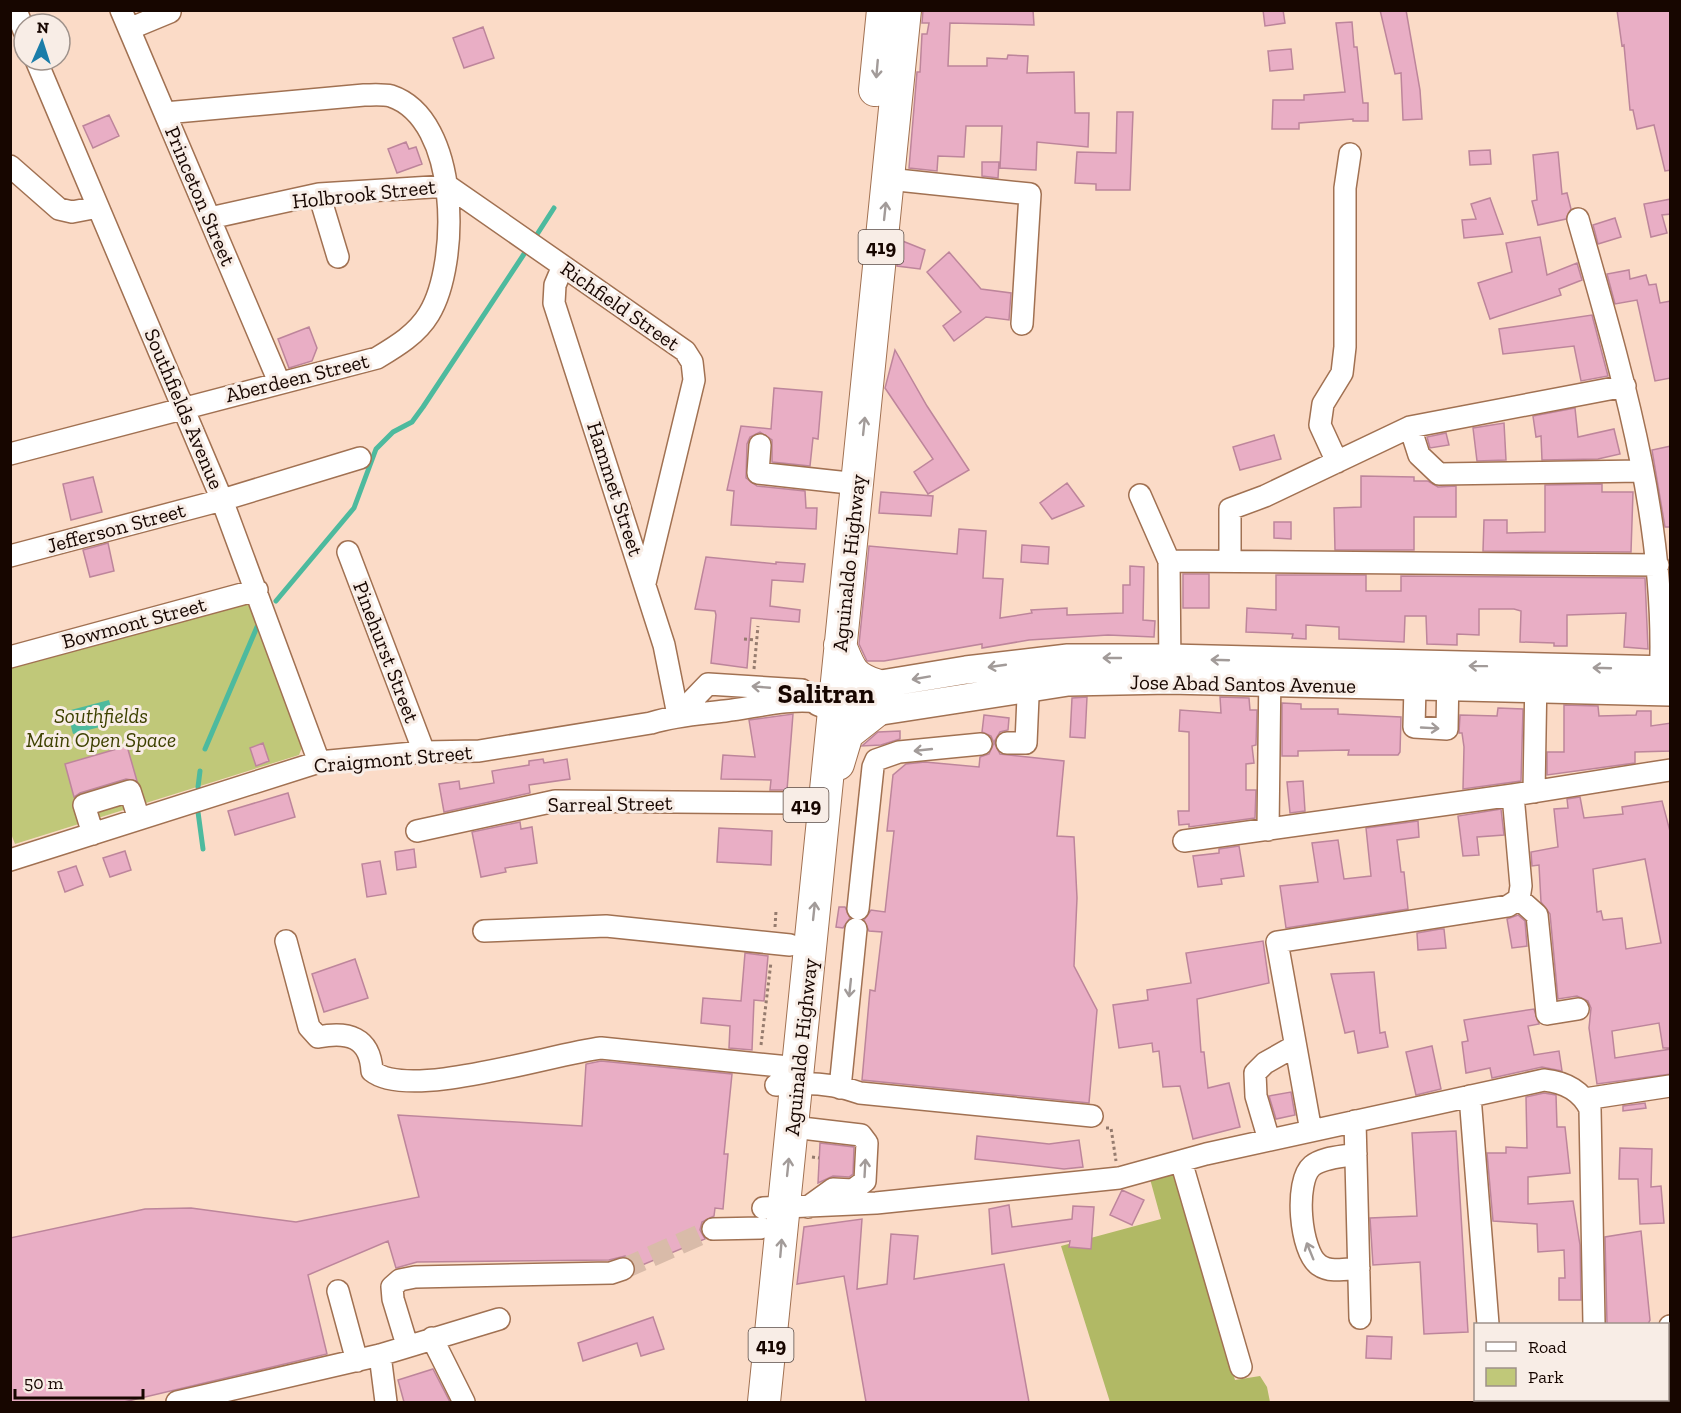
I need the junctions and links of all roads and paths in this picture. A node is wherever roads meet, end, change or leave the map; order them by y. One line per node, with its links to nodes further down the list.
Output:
1 (883, 10): 27 (highway, Aguinaldo Highway / 419, one-way to 27)
2 (905, 10): 9 (highway, Aguinaldo Highway / 419)
3 (170, 12): 4 (street)
4 (125, 20): 6 (street, Princeton Street)
5 (41, 72): 12 (street, Southfields Avenue)
6 (165, 114): 10 (street, Aberdeen Street); 13 (street, Princeton Street)
7 (1350, 154): 25 (street)
8 (10, 166): 12 (street)
9 (888, 179): 17 (street); 27 (highway, Aguinaldo Highway / 419, one-way to 9)
10 (448, 186): 11 (street, Holbrook Street); 16 (street, Richfield Street); 18 (street, Aberdeen Street)
11 (319, 195): 13 (street, Holbrook Street); 15 (street)
12 (98, 207): 20 (street, Southfields Avenue)
13 (210, 218): 18 (street, Princeton Street)
14 (1578, 219): 19 (street)
15 (338, 257)
16 (563, 266): 35 (street, Hammet Street); 35 (street, Richfield Street)
17 (1023, 324)
18 (279, 382): 20 (street, Aberdeen Street)
19 (1625, 386): 21 (street); 26 (street)
20 (184, 407): 23 (street, Aberdeen Street); 29 (street, Southfields Avenue)
21 (1410, 427): 25 (street); 26 (street)
22 (760, 446): 27 (street)
23 (10, 454)
24 (360, 458): 29 (street, Jefferson Street)
25 (1337, 462): 33 (street)
26 (1642, 471): 34 (street)
27 (848, 483): 40 (highway, Aguinaldo Highway / 419); 50 (highway, Aguinaldo Highway / 419)
28 (1140, 495): 32 (street)
29 (222, 500): 31 (street, Jefferson Street); 36 (street, Southfields Avenue)
30 (348, 552): 55 (street, Pinehurst Street)
31 (10, 556)
32 (1168, 561): 33 (street); 42 (street)
33 (1230, 561): 34 (street)
34 (1658, 565): 48 (street)
35 (645, 583): 52 (street, Hammet Street)
36 (257, 590): 41 (street, Bowmont Street); 56 (street, Southfields Avenue)
37 (758, 626): 39 (path)
38 (744, 639): 39 (path)
39 (756, 640): 43 (path)
40 (840, 645): 50 (highway, Aguinaldo Highway / 419); 51 (highway)
41 (10, 657)
42 (1170, 669): 44 (main road, Jose Abad Santos Avenue); 45 (main road, Jose Abad Santos Avenue)
43 (754, 670)
44 (1270, 673): 46 (main road, Jose Abad Santos Avenue); 49 (main road, Jose Abad Santos Avenue); 62 (street)
45 (1029, 674): 51 (main road, Jose Abad Santos Avenue); 53 (street)
46 (1448, 677): 47 (main road, Jose Abad Santos Avenue); 49 (main road, Jose Abad Santos Avenue); 49 (street, one-way to 46)
47 (1536, 677): 48 (main road, Jose Abad Santos Avenue); 58 (street)
48 (1665, 681)
49 (1415, 686)
50 (827, 699): 51 (main road, Jose Abad Santos Avenue); 52 (street, Craigmont Street); 52 (street, Craigmont Street, one-way to 52); 60 (highway, Aguinaldo Highway / 419); 67 (highway, Aguinaldo Highway / 419)
51 (876, 699): 67 (highway)
52 (678, 715): 55 (street, Craigmont Street)
53 (1007, 743)
54 (981, 744): 77 (street, one-way to 77)
55 (424, 752): 56 (street, Craigmont Street)
56 (319, 762): 61 (street, Craigmont Street)
57 (1671, 770): 58 (street)
58 (1534, 792): 59 (street)
59 (1513, 795): 62 (street); 68 (street)
60 (806, 803): 63 (street, Sarreal Street); 72 (highway, Aguinaldo Highway / 419)
61 (139, 819): 64 (street, Craigmont Street); 64 (street)
62 (1268, 830): 65 (street)
63 (417, 831)
64 (93, 834): 66 (street, Craigmont Street)
65 (1184, 841)
66 (10, 860)
67 (819, 867): 75 (highway, Aguinaldo Highway / 419, one-way to 67)
68 (1519, 899): 73 (street); 74 (street)
69 (777, 910): 72 (path)
70 (483, 931): 72 (street)
71 (286, 941): 75 (street)
72 (779, 943): 75 (highway, Aguinaldo Highway / 419); 75 (path)
73 (1578, 1009)
74 (1295, 1046): 84 (street); 85 (street)
75 (785, 1074): 77 (street); 82 (highway, Aguinaldo Highway / 419); 91 (highway, Aguinaldo Highway / 419)
76 (1671, 1086): 79 (street)
77 (850, 1090): 80 (street)
78 (1470, 1096): 79 (street); 81 (street); 98 (street)
79 (1585, 1099): 99 (street)
80 (1092, 1116)
81 (1355, 1121): 84 (street); 86 (street)
82 (793, 1126): 91 (highway, Aguinaldo Highway / 419, one-way to 82); 91 (street, one-way to 82)
83 (1111, 1128): 90 (path)
84 (1311, 1131): 85 (street)
85 (1269, 1140): 89 (street)
86 (1356, 1154): 93 (street); 93 (street, one-way to 86)
87 (812, 1157): 88 (path)
88 (819, 1158)
89 (1181, 1161): 90 (street); 106 (street)
90 (1119, 1178): 91 (street)
91 (779, 1213): 92 (street); 110 (highway, Aguinaldo Highway / 419); 111 (highway, Aguinaldo Highway / 419, one-way to 91)
92 (713, 1229)
93 (1359, 1268): 96 (street)
94 (623, 1269): 102 (street)
95 (338, 1291): 105 (street)
96 (1360, 1318)
97 (499, 1319): 101 (street)
98 (1488, 1323)
99 (1594, 1323)
100 (1671, 1326): 103 (street)
101 (432, 1338): 102 (street); 109 (street)
102 (407, 1345): 104 (street)
103 (1671, 1352)
104 (380, 1355): 105 (street); 108 (street)
105 (357, 1361): 107 (street)
106 (1241, 1367)
107 (177, 1402)
108 (386, 1402)
109 (464, 1402)
110 (744, 1402)
111 (764, 1402)

